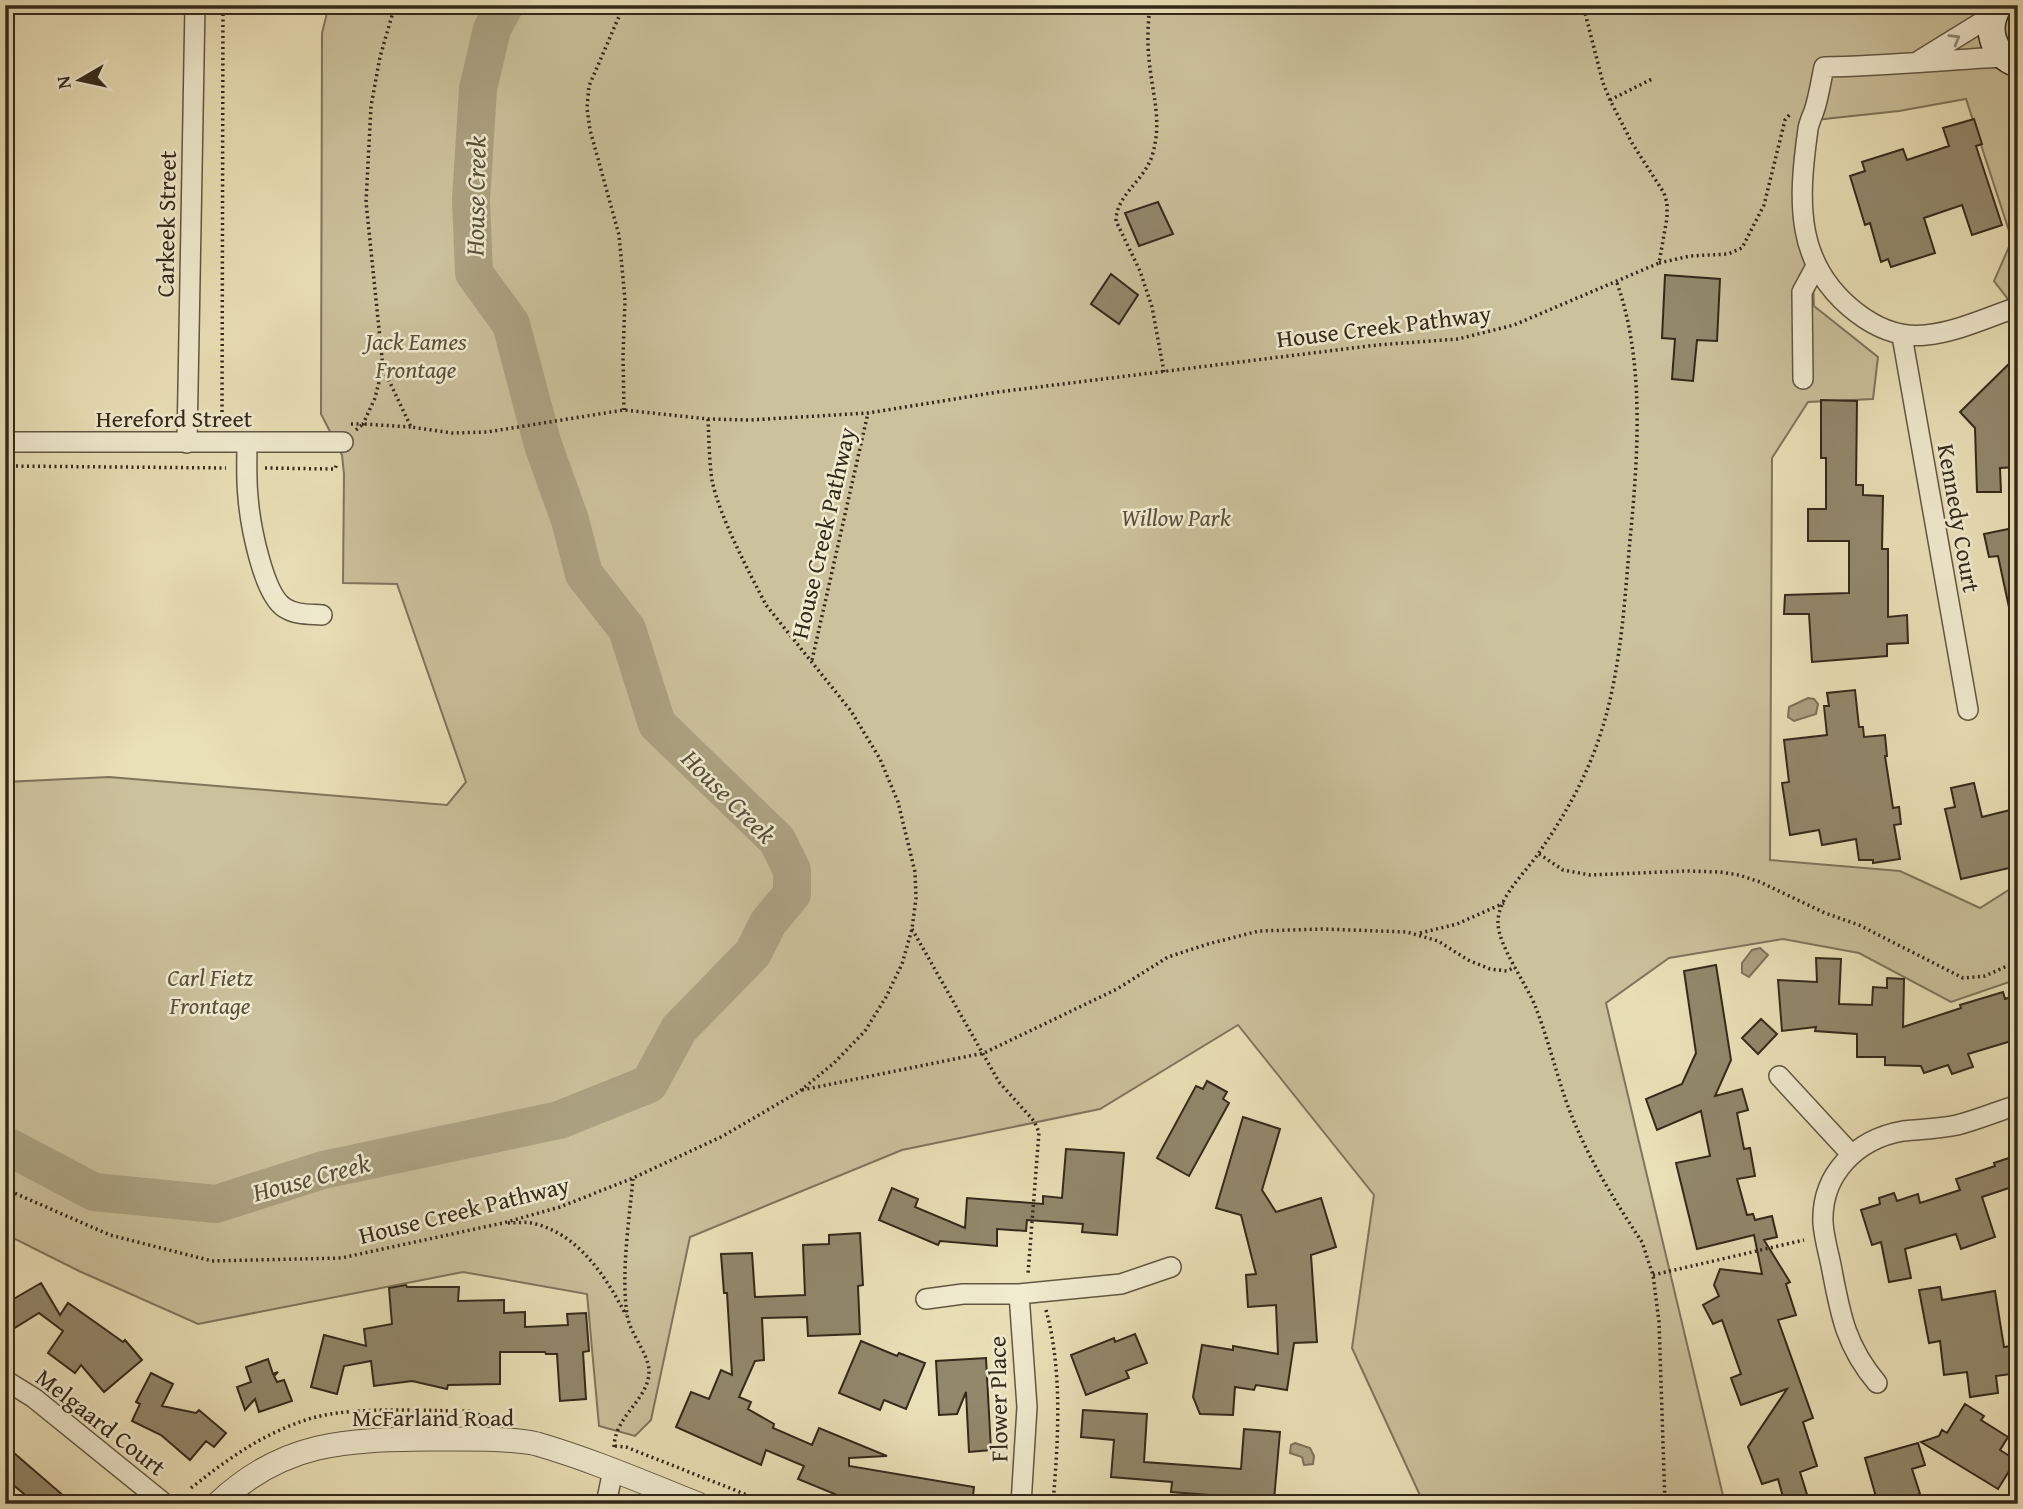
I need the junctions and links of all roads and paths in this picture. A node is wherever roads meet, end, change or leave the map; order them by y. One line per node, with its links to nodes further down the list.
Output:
1 (195, 5): 30 (street, Carkeek Street)
2 (223, 5): 24 (path)
3 (396, 5): 18 (path)
4 (624, 5): 21 (path)
5 (1150, 5): 19 (path)
6 (1583, 5): 11 (path)
7 (1996, 10): 8 (main road); 9 (street, one-way to 7)
8 (2011, 61): 9 (street)
9 (1916, 62): 12 (street)
10 (1651, 79): 11 (path)
11 (1611, 100): 13 (path)
12 (1814, 111): 13 (path, House Creek Pathway); 14 (street)
13 (1659, 263): 15 (path, House Creek Pathway)
14 (1816, 266): 17 (street); 20 (street)
15 (1617, 282): 19 (path, House Creek Pathway); 36 (path)
16 (2018, 307): 17 (street)
17 (1902, 336): 35 (street, Kennedy Court)
18 (383, 368): 25 (path); 26 (path)
19 (1164, 372): 22 (path, House Creek Pathway)
20 (1803, 379)
21 (624, 410): 23 (path, House Creek Pathway); 26 (path, House Creek Pathway)
22 (868, 413): 23 (path, House Creek Pathway); 34 (path, House Creek Pathway)
23 (708, 419): 34 (path, House Creek Pathway)
24 (222, 423)
25 (363, 424): 26 (path, House Creek Pathway); 29 (path)
26 (411, 427)
27 (5, 442): 30 (street, Hereford Street)
28 (247, 442): 29 (street, Hereford Street); 30 (street, Hereford Street); 32 (street)
29 (343, 442): 32 (path)
30 (187, 443)
31 (5, 466): 32 (path)
32 (247, 468): 33 (street)
33 (322, 615)
34 (811, 660): 38 (path, House Creek Pathway)
35 (1968, 709)
36 (1539, 853): 37 (path); 40 (path)
37 (1504, 903): 39 (path); 41 (path)
38 (912, 929): 42 (path); 44 (path, House Creek Pathway)
39 (1418, 934): 41 (path); 42 (path)
40 (2018, 961)
41 (1515, 967): 52 (path)
42 (984, 1053): 44 (path); 54 (path)
43 (1779, 1076): 46 (street)
44 (800, 1091): 47 (path, House Creek Pathway)
45 (2018, 1105): 46 (street)
46 (1851, 1154): 50 (street)
47 (633, 1178): 49 (path, House Creek Pathway); 56 (path)
48 (5, 1189): 49 (path, House Creek Pathway)
49 (503, 1223): 56 (path)
50 (1824, 1235): 52 (path); 58 (street)
51 (1171, 1267): 53 (street)
52 (1653, 1275): 66 (path)
53 (1041, 1292): 54 (street); 65 (path)
54 (1019, 1294): 55 (street); 64 (street, Flower Place)
55 (926, 1299)
56 (627, 1316): 59 (path)
57 (5, 1380): 60 (street, Melgaard Court)
58 (1877, 1383)
59 (613, 1470): 61 (street, McFarland Road); 62 (street); 63 (street, McFarland Road)
60 (165, 1504)
61 (217, 1504)
62 (606, 1504)
63 (698, 1504)
64 (1021, 1504)
65 (1053, 1504)
66 (1665, 1504)

